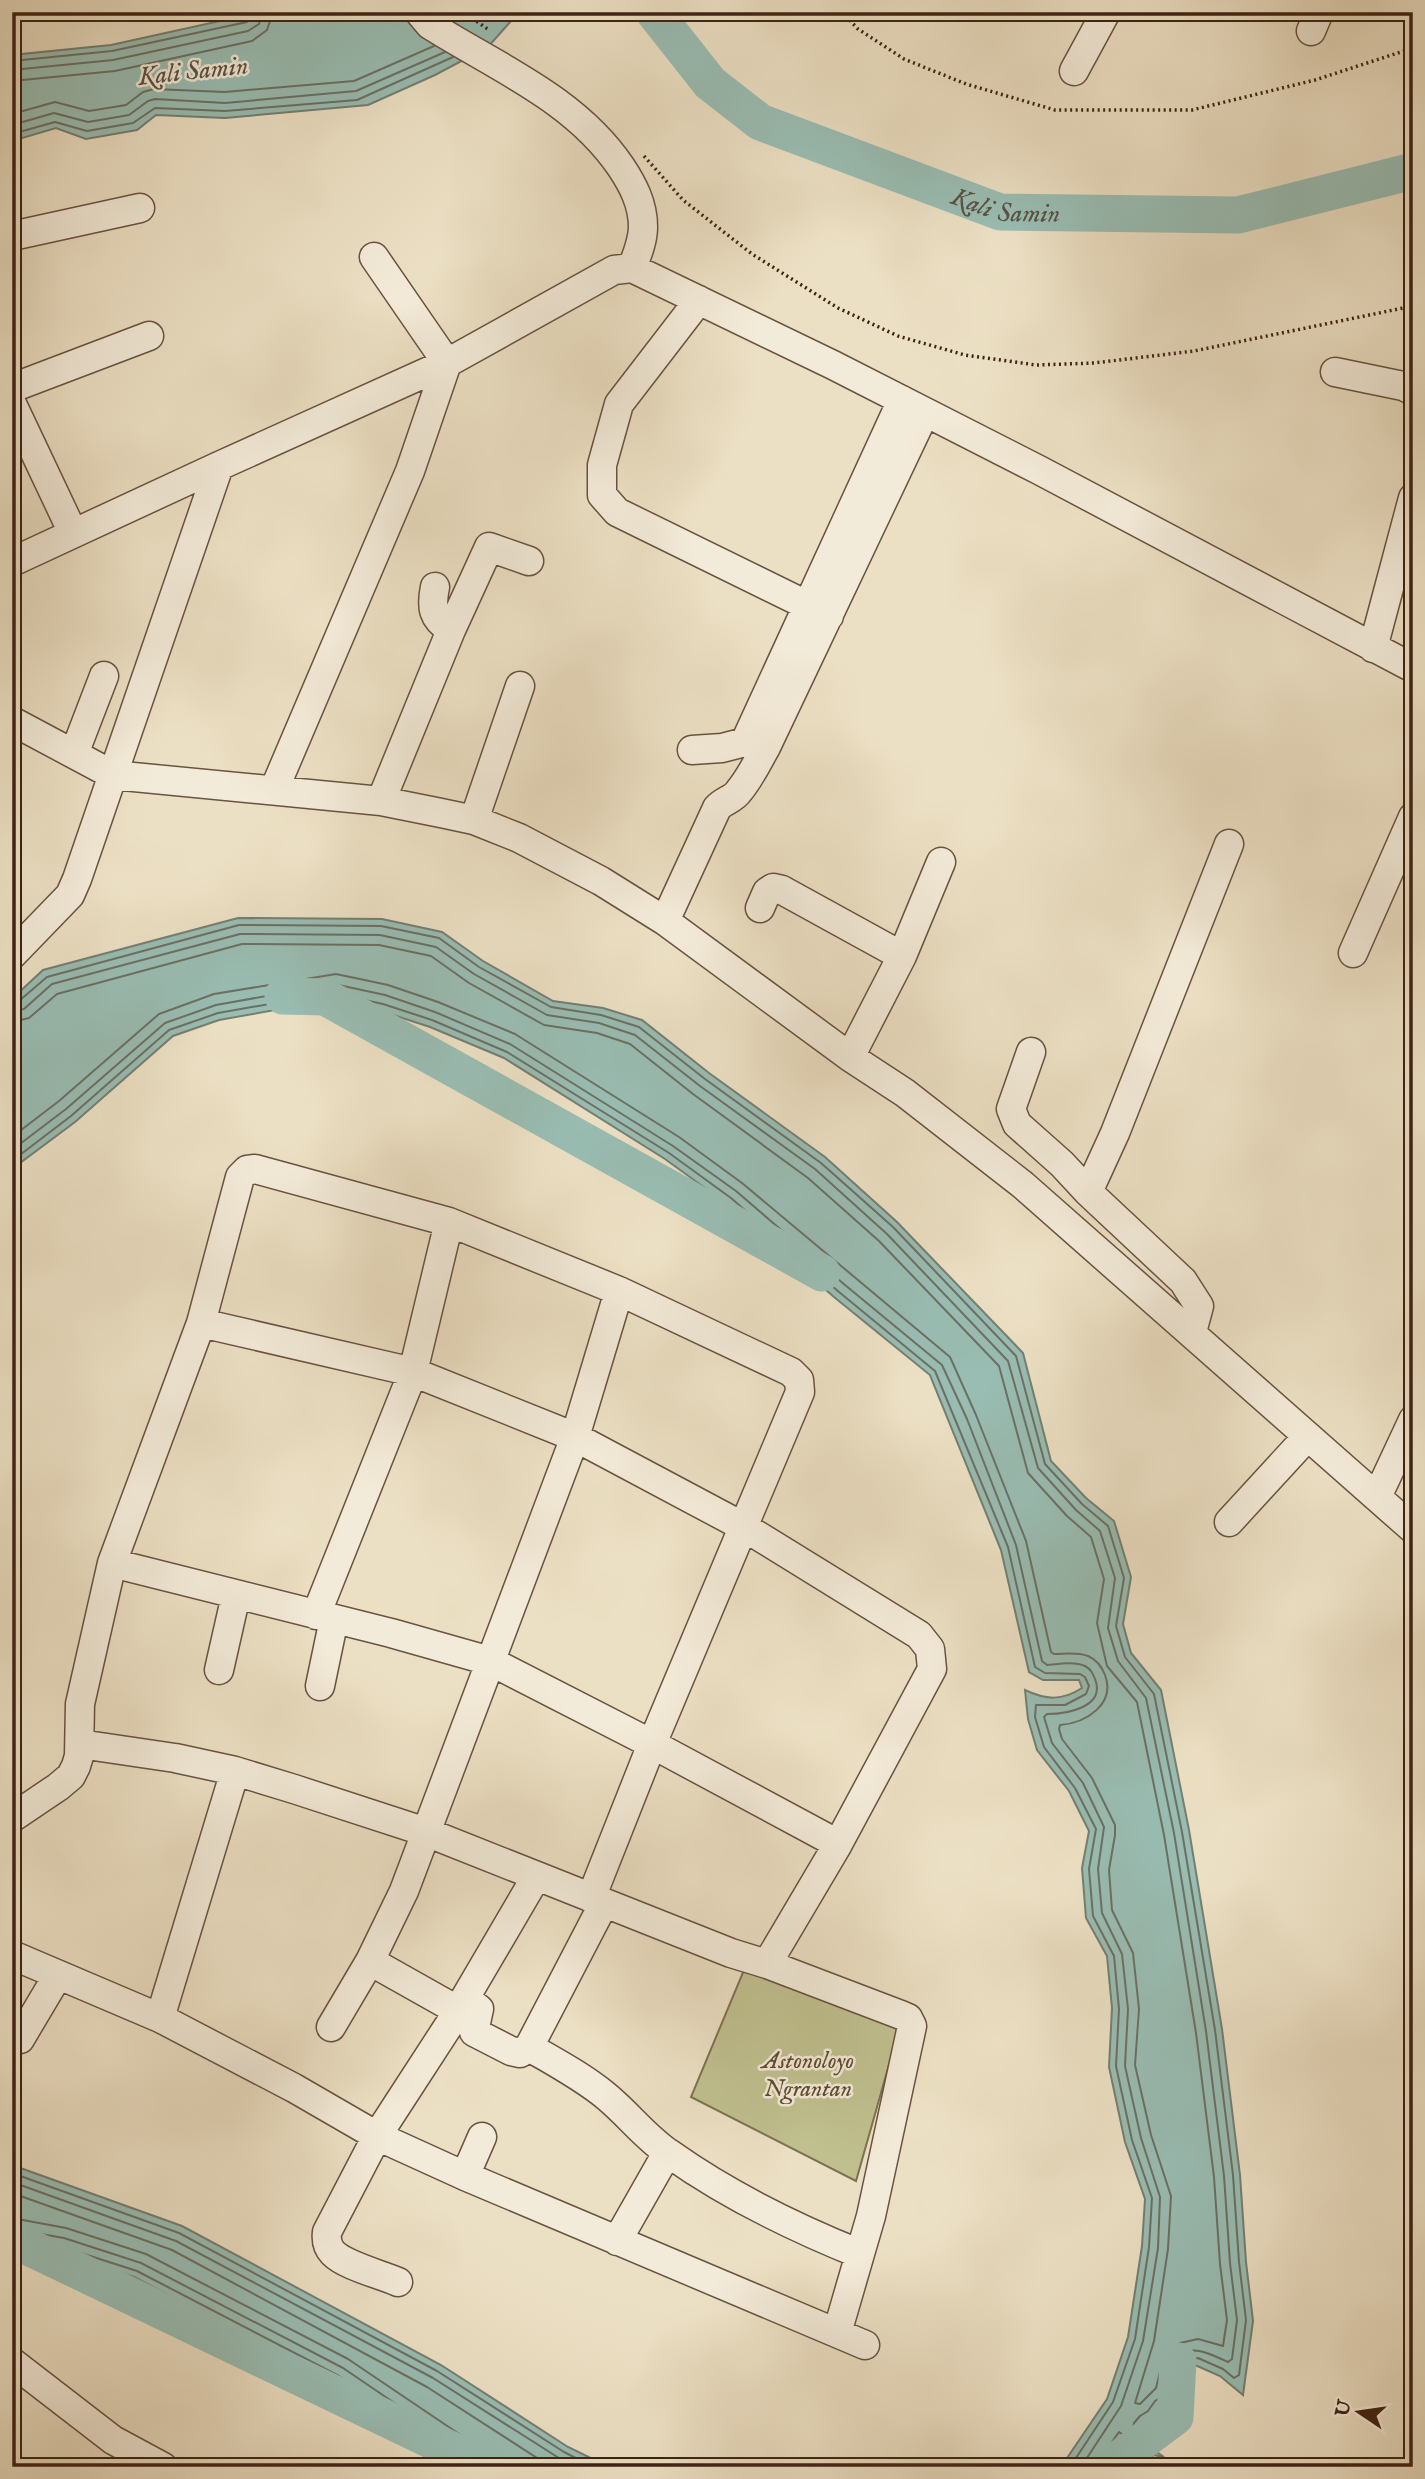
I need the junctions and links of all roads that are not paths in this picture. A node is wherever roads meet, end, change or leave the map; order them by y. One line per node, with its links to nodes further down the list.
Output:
1 (419, 12): 7 (street)
2 (1106, 12): 3 (street)
3 (1074, 71)
4 (140, 208): 5 (street)
5 (12, 236)
6 (374, 257): 10 (street)
7 (632, 268): 8 (street); 10 (street)
8 (699, 300): 15 (street); 22 (street)
9 (149, 336): 12 (street)
10 (447, 363): 16 (street); 33 (street)
11 (1335, 372): 13 (street)
12 (12, 388)
13 (1413, 391)
14 (12, 404): 18 (street)
15 (914, 406): 22 (street); 24 (street)
16 (219, 466): 18 (street); 32 (street)
17 (1413, 498): 24 (street)
18 (73, 533): 20 (street)
19 (529, 561): 23 (street)
20 (12, 562)
21 (435, 587): 23 (street)
22 (818, 610): 29 (street)
23 (451, 629): 34 (street)
24 (1373, 648): 25 (street)
25 (1413, 668)
26 (104, 676): 31 (street)
27 (520, 686): 36 (street)
28 (12, 721): 31 (street)
29 (756, 744): 30 (street); 40 (street)
30 (692, 750)
31 (74, 754): 32 (street)
32 (113, 775): 33 (street); 41 (street)
33 (274, 790): 34 (street)
34 (381, 801): 36 (street)
35 (1413, 817): 42 (street)
36 (474, 820): 40 (street)
37 (1229, 844): 46 (street)
38 (941, 862): 43 (street)
39 (760, 908): 43 (street)
40 (665, 921): 45 (street)
41 (16, 944)
42 (1353, 953)
43 (902, 956): 45 (street)
44 (1031, 1052): 46 (street)
45 (850, 1057): 49 (street)
46 (1088, 1192): 48 (street)
47 (449, 1222): 50 (street); 51 (street); 53 (street)
48 (1121, 1224): 49 (street); 52 (street)
49 (1096, 1249): 52 (street)
50 (619, 1291): 55 (street); 59 (street)
51 (201, 1323): 53 (street); 61 (street)
52 (1192, 1332): 56 (street)
53 (412, 1372): 55 (street); 63 (street)
54 (1413, 1420): 57 (street)
55 (575, 1437): 59 (street); 64 (street)
56 (1307, 1437): 57 (street); 58 (street)
57 (1377, 1497): 60 (street)
58 (1229, 1522)
59 (744, 1528): 68 (street); 72 (street)
60 (1413, 1529)
61 (112, 1563): 62 (street); 67 (street)
62 (236, 1595): 63 (street); 65 (street)
63 (325, 1617): 64 (street); 66 (street)
64 (490, 1661): 68 (street); 71 (street)
65 (219, 1670)
66 (320, 1686)
67 (80, 1744): 69 (street); 70 (street)
68 (652, 1744): 72 (street); 74 (street)
69 (234, 1771): 71 (street); 80 (street)
70 (12, 1818)
71 (426, 1832): 73 (street); 76 (street)
72 (838, 1844): 77 (street)
73 (536, 1877): 74 (street); 79 (street)
74 (597, 1900): 77 (street); 83 (street)
75 (12, 1955): 78 (street)
76 (370, 1961): 79 (street); 81 (street)
77 (767, 1964): 89 (street)
78 (58, 1975): 80 (street); 82 (street)
79 (461, 2004): 83 (street); 84 (street)
80 (160, 2018): 84 (street)
81 (331, 2027)
82 (20, 2039)
83 (529, 2047): 86 (street)
84 (377, 2136): 87 (street); 90 (street)
85 (482, 2137): 87 (street)
86 (667, 2153): 88 (street); 89 (street)
87 (464, 2176): 88 (street)
88 (617, 2241): 91 (street)
89 (860, 2254): 91 (street)
90 (398, 2281)
91 (837, 2333): 92 (street)
92 (865, 2345)
93 (12, 2362): 94 (street)
94 (163, 2467)

